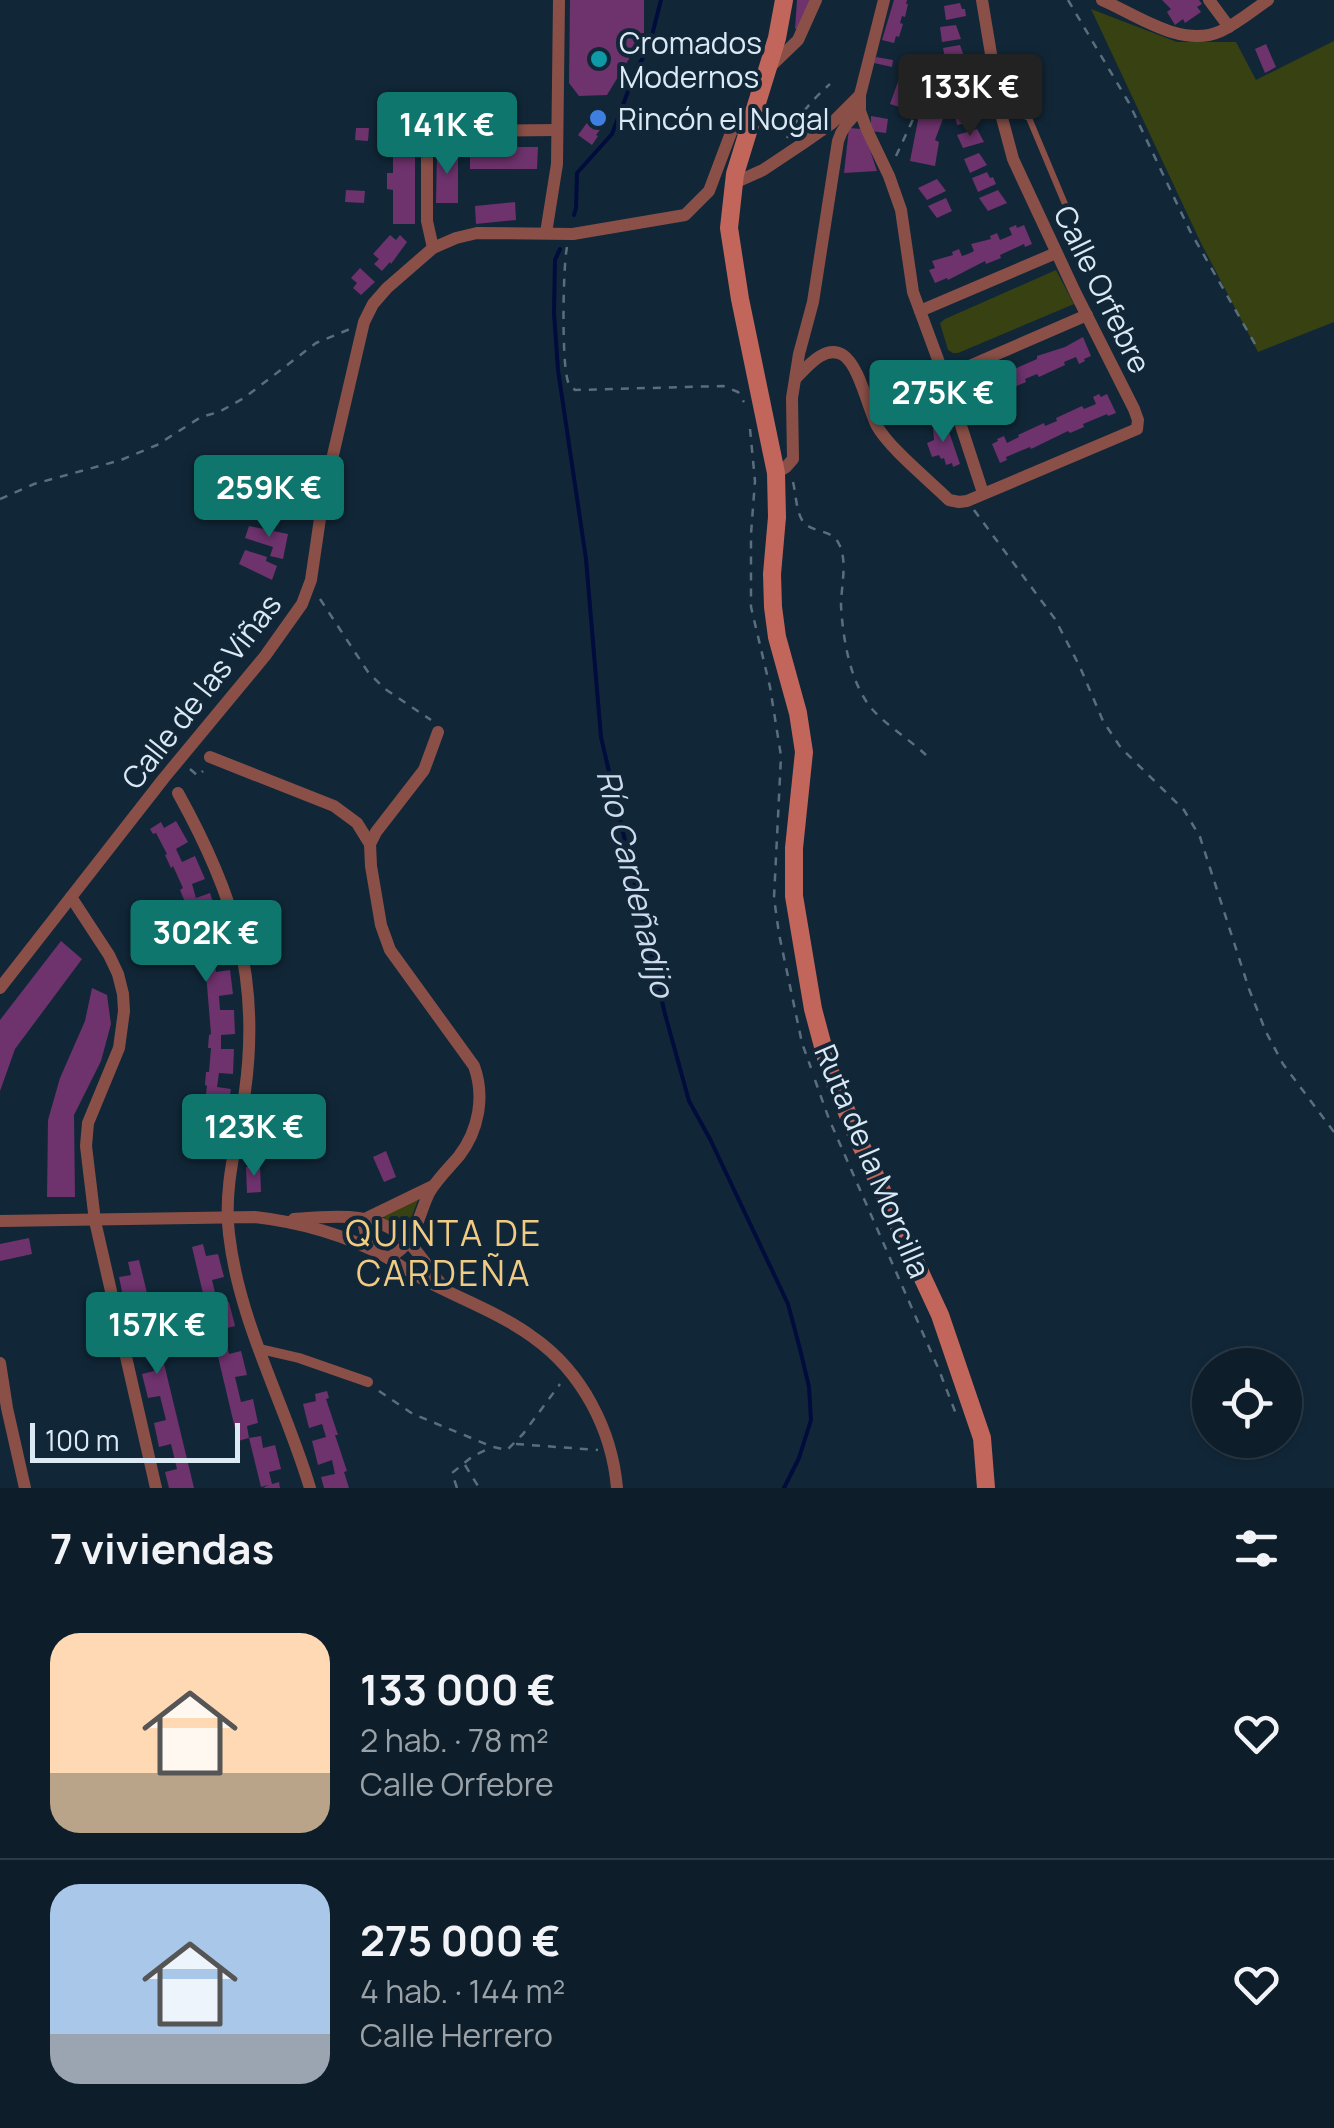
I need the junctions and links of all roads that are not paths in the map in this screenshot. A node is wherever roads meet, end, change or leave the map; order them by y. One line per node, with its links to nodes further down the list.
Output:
1 (559, 0): 15 (street)
2 (784, 0): 10 (main road)
3 (816, 0): 10 (street)
4 (884, 0): 11 (street)
5 (982, 0): 13 (street, Calle Orfebre)
6 (1102, 0): 9 (street)
7 (1209, 0): 9 (street)
8 (1268, 0): 9 (street)
9 (1229, 26)
10 (768, 68): 14 (main road)
11 (860, 95): 12 (street); 16 (street)
12 (860, 111): 21 (street); 24 (street)
13 (1001, 114): 17 (lane, Calle Orfebre); 20 (street, Calle Orfebre)
14 (749, 124): 16 (main road); 18 (street, Calle de las Viñas)
15 (557, 130): 18 (street); 19 (street)
16 (734, 183): 25 (main road)
17 (1065, 204)
18 (546, 233): 19 (street, Calle de las Viñas)
19 (433, 248): 31 (street, Calle de las Viñas)
20 (1056, 253): 21 (street); 22 (street, Calle Orfebre)
21 (920, 311): 23 (street)
22 (1087, 315): 23 (street); 26 (street, Calle Orfebre)
23 (944, 377): 26 (street)
24 (796, 378): 25 (street); 26 (street)
25 (780, 476): 50 (main road)
26 (983, 493)
27 (438, 732): 30 (street)
28 (210, 757): 30 (street)
29 (178, 793): 34 (street)
30 (370, 844): 33 (street)
31 (71, 897): 32 (street, Calle de las Viñas); 38 (street)
32 (0, 988)
33 (433, 1186): 35 (street); 39 (street)
34 (228, 1216): 36 (street); 38 (street); 43 (street)
35 (367, 1218): 36 (street); 39 (street); 40 (street)
36 (281, 1220): 40 (street)
37 (0, 1221): 38 (street)
38 (95, 1221): 47 (street)
39 (409, 1242): 41 (street); 42 (street)
40 (369, 1248): 41 (street)
41 (388, 1258): 42 (street)
42 (446, 1290): 49 (street)
43 (260, 1350): 45 (street); 48 (street)
44 (0, 1364): 46 (street)
45 (368, 1382)
46 (25, 1488)
47 (156, 1488)
48 (310, 1488)
49 (617, 1488)
50 (986, 1488)

